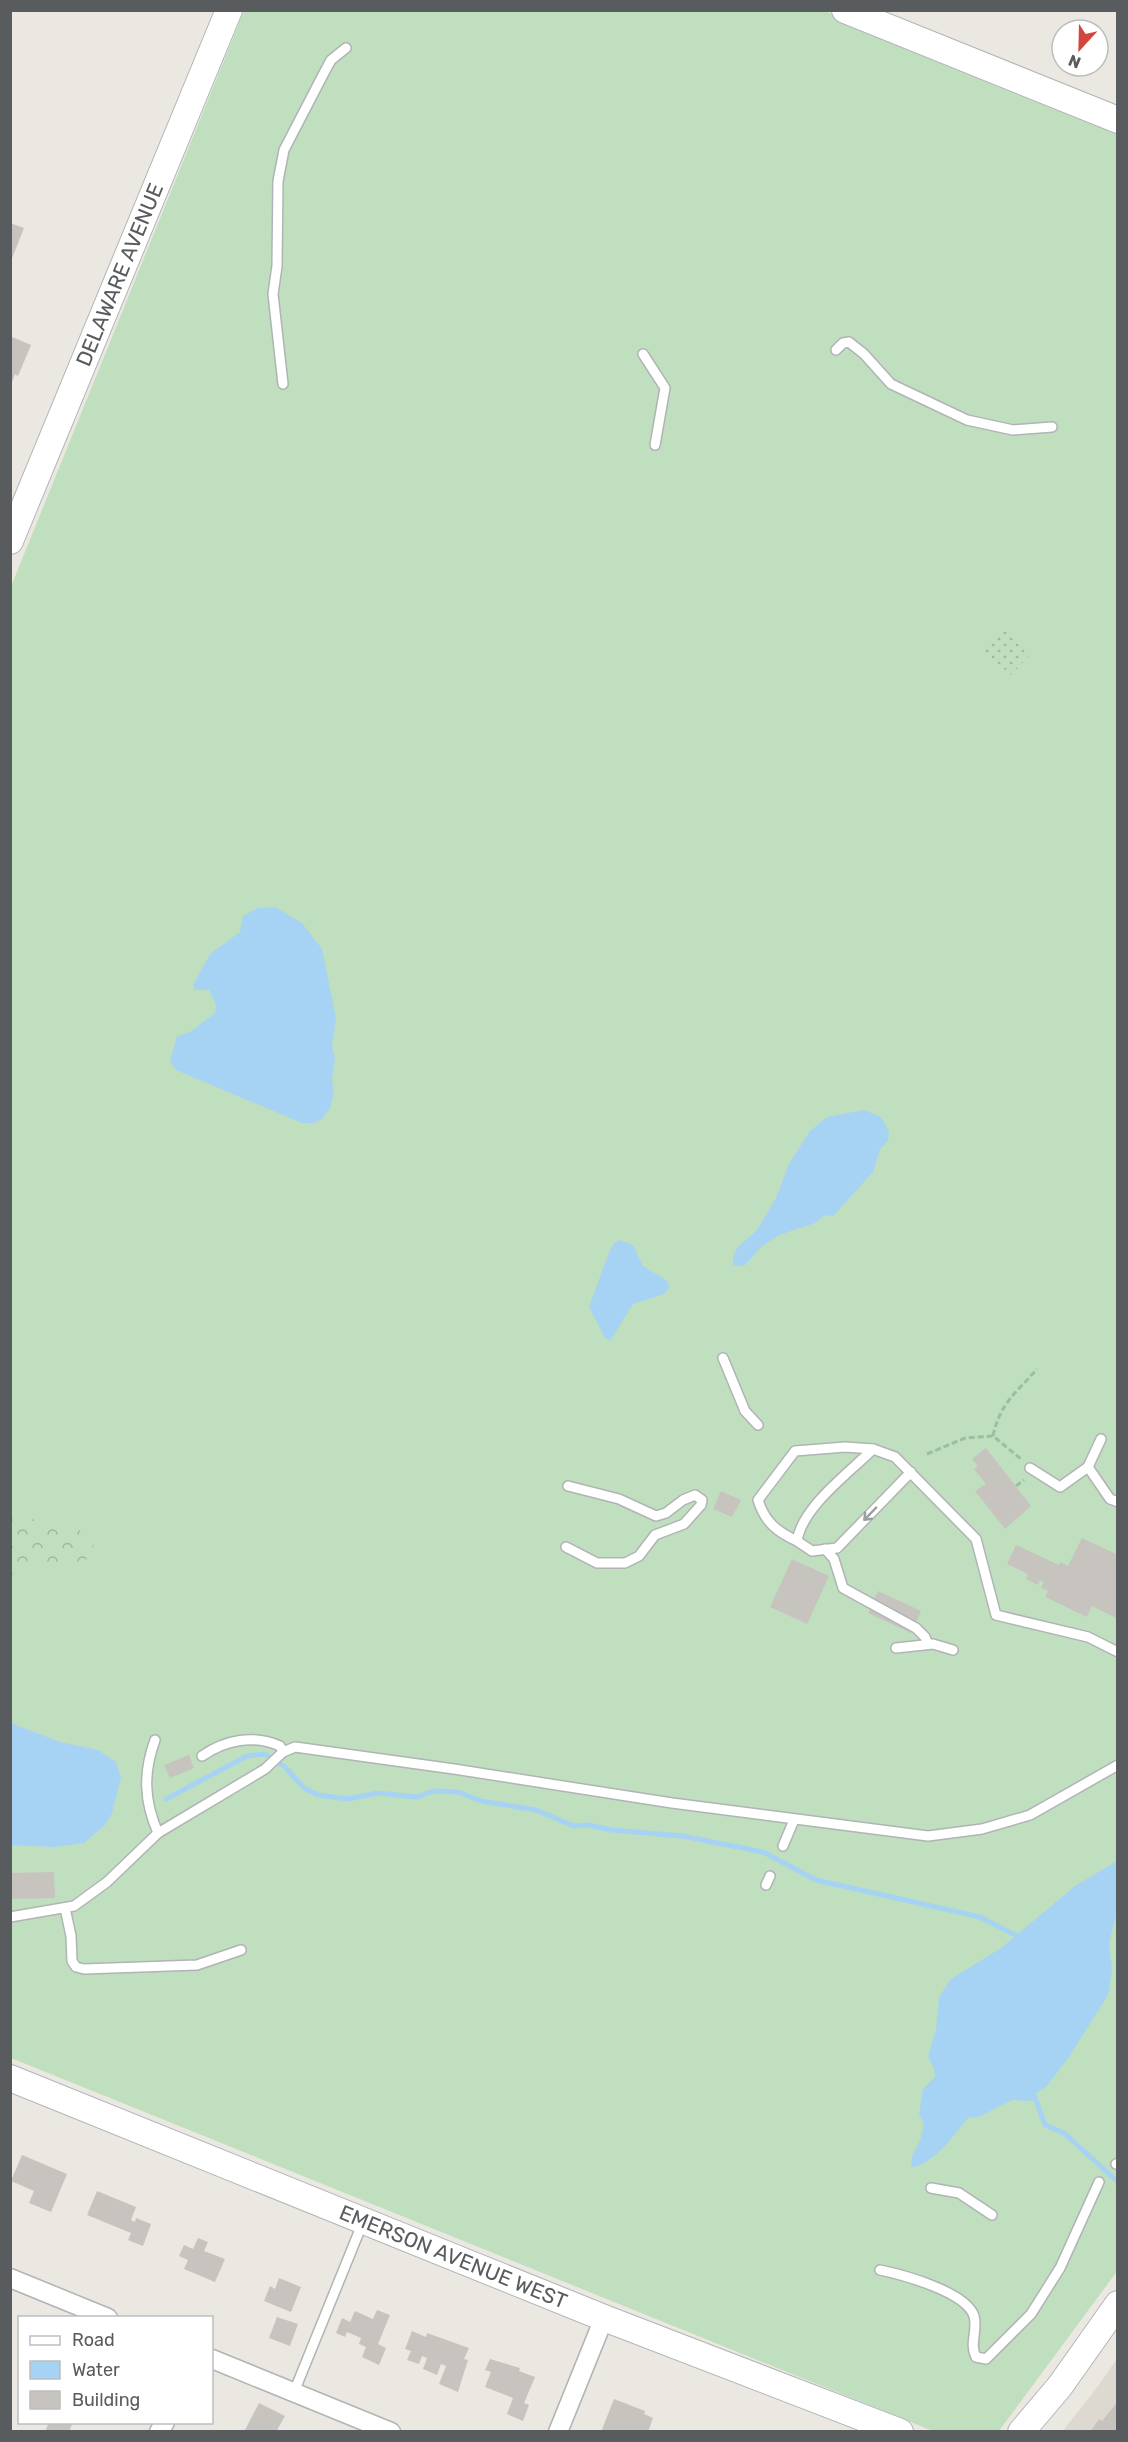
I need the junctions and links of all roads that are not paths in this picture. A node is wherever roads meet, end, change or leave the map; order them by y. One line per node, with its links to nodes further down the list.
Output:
1 (229, 10): 10 (street, DELAWARE AVENUE)
2 (846, 11): 4 (street)
3 (346, 48): 7 (lane)
4 (1118, 120)
5 (836, 350): 8 (lane)
6 (643, 354): 9 (lane)
7 (283, 384)
8 (1052, 427)
9 (655, 445)
10 (11, 540)
11 (723, 1358): 12 (lane)
12 (758, 1425)
13 (1101, 1439): 15 (lane)
14 (873, 1449): 17 (lane); 22 (lane); 22 (lane)
15 (1088, 1467): 16 (lane); 19 (lane)
16 (1030, 1468)
17 (911, 1473): 24 (lane, one-way to 24); 28 (lane)
18 (568, 1486): 20 (lane)
19 (1118, 1502)
20 (666, 1513): 21 (lane); 21 (lane)
21 (655, 1535): 23 (lane)
22 (796, 1541): 24 (lane)
23 (566, 1547)
24 (825, 1550): 25 (lane)
25 (927, 1644): 26 (lane); 27 (lane)
26 (897, 1648)
27 (953, 1650)
28 (1118, 1652)
29 (155, 1740): 34 (lane)
30 (283, 1752): 31 (lane); 33 (lane); 34 (lane)
31 (202, 1756)
32 (1118, 1765): 33 (lane)
33 (794, 1820): 35 (lane)
34 (158, 1833): 36 (lane)
35 (783, 1846)
36 (65, 1908): 37 (lane); 38 (lane)
37 (10, 1917)
38 (241, 1950)
39 (10, 2079): 43 (street, EMERSON AVENUE WEST)
40 (1099, 2182): 44 (lane)
41 (931, 2188): 42 (lane)
42 (992, 2215)
43 (364, 2222): 48 (street, EMERSON AVENUE WEST); 50 (lane)
44 (880, 2270)
45 (10, 2278): 47 (street)
46 (1118, 2304): 54 (street)
47 (103, 2316)
48 (604, 2318): 52 (street); 53 (street, EMERSON AVENUE WEST)
49 (213, 2359): 50 (street)
50 (294, 2392): 51 (street)
51 (391, 2432)
52 (558, 2432)
53 (900, 2432)
54 (1021, 2432)

